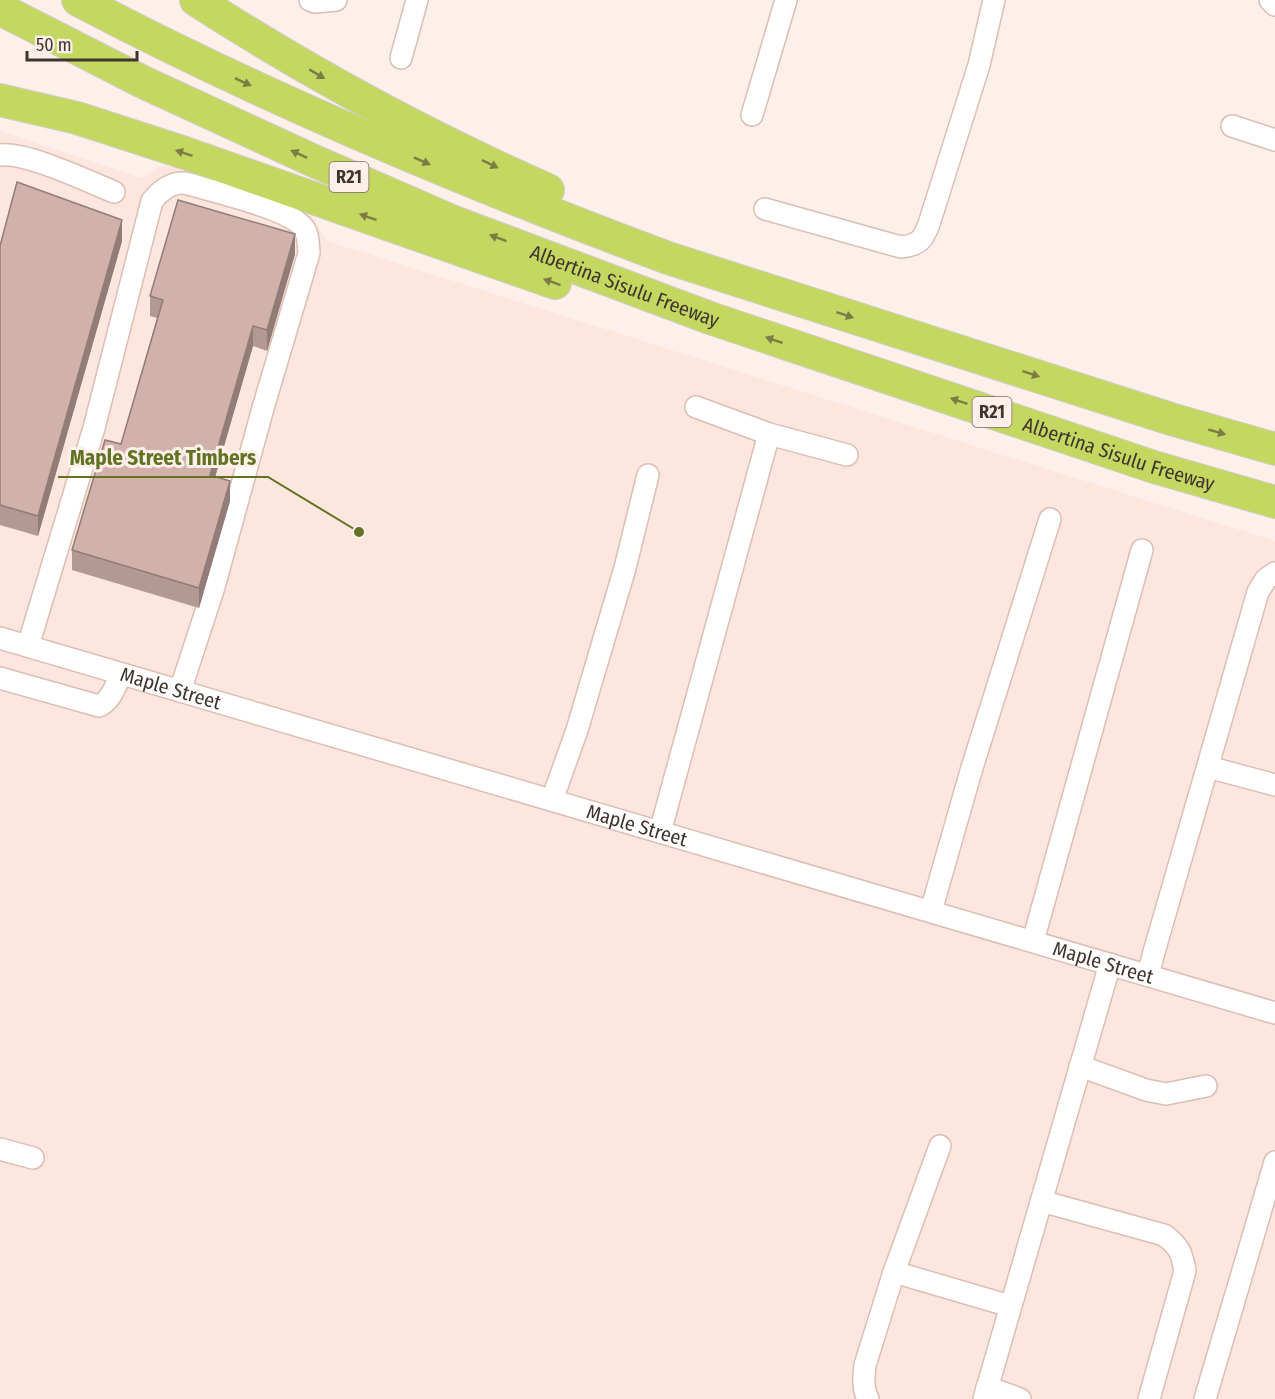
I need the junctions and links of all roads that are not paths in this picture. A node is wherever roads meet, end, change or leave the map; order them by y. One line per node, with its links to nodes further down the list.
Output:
1 (78, 0): 19 (highway, Albertina Sisulu Freeway / R21, one-way to 19)
2 (196, 0): 19 (highway, one-way to 19)
3 (310, 0): 4 (street)
4 (336, 0)
5 (417, 0): 11 (street)
6 (786, 0): 13 (street)
7 (994, 0): 18 (street)
8 (1270, 0): 9 (street)
9 (1275, 5)
10 (0, 9): 20 (highway, Albertina Sisulu Freeway / R21, one-way to 10)
11 (401, 58)
12 (0, 100): 20 (highway, one-way to 12)
13 (752, 115)
14 (1232, 126): 15 (street)
15 (1275, 140)
16 (0, 155): 17 (street)
17 (114, 192)
18 (765, 209)
19 (749, 284): 23 (highway, Albertina Sisulu Freeway / R21, one-way to 23)
20 (710, 318): 26 (highway, Albertina Sisulu Freeway / R21, one-way to 20)
21 (696, 407): 22 (street)
22 (769, 434): 24 (street); 38 (street)
23 (1275, 449)
24 (847, 455)
25 (648, 475): 37 (street)
26 (1275, 502)
27 (1050, 519): 39 (street)
28 (1142, 550): 40 (street)
29 (1275, 573): 35 (street)
30 (0, 638): 31 (street, Maple Street)
31 (28, 646): 32 (street, Maple Street); 34 (street)
32 (121, 674): 33 (street); 34 (street, Maple Street)
33 (0, 678)
34 (180, 691): 37 (street, Maple Street)
35 (1208, 767): 36 (street); 42 (street)
36 (1275, 785)
37 (552, 800): 38 (street, Maple Street)
38 (660, 832): 39 (street, Maple Street)
39 (931, 911): 40 (street, Maple Street)
40 (1033, 941): 41 (street, Maple Street)
41 (1110, 964): 42 (street, Maple Street); 44 (street)
42 (1148, 975): 43 (street, Maple Street)
43 (1275, 1012)
44 (1080, 1066): 45 (street); 50 (street)
45 (1206, 1086)
46 (940, 1146): 51 (street)
47 (0, 1149): 48 (street)
48 (33, 1158)
49 (1275, 1162): 57 (street)
50 (1041, 1201): 52 (street); 56 (street)
51 (894, 1272): 52 (street); 54 (street)
52 (1010, 1306): 53 (street)
53 (986, 1393): 55 (street)
54 (868, 1399)
55 (1020, 1399)
56 (1149, 1399)
57 (1206, 1399)

